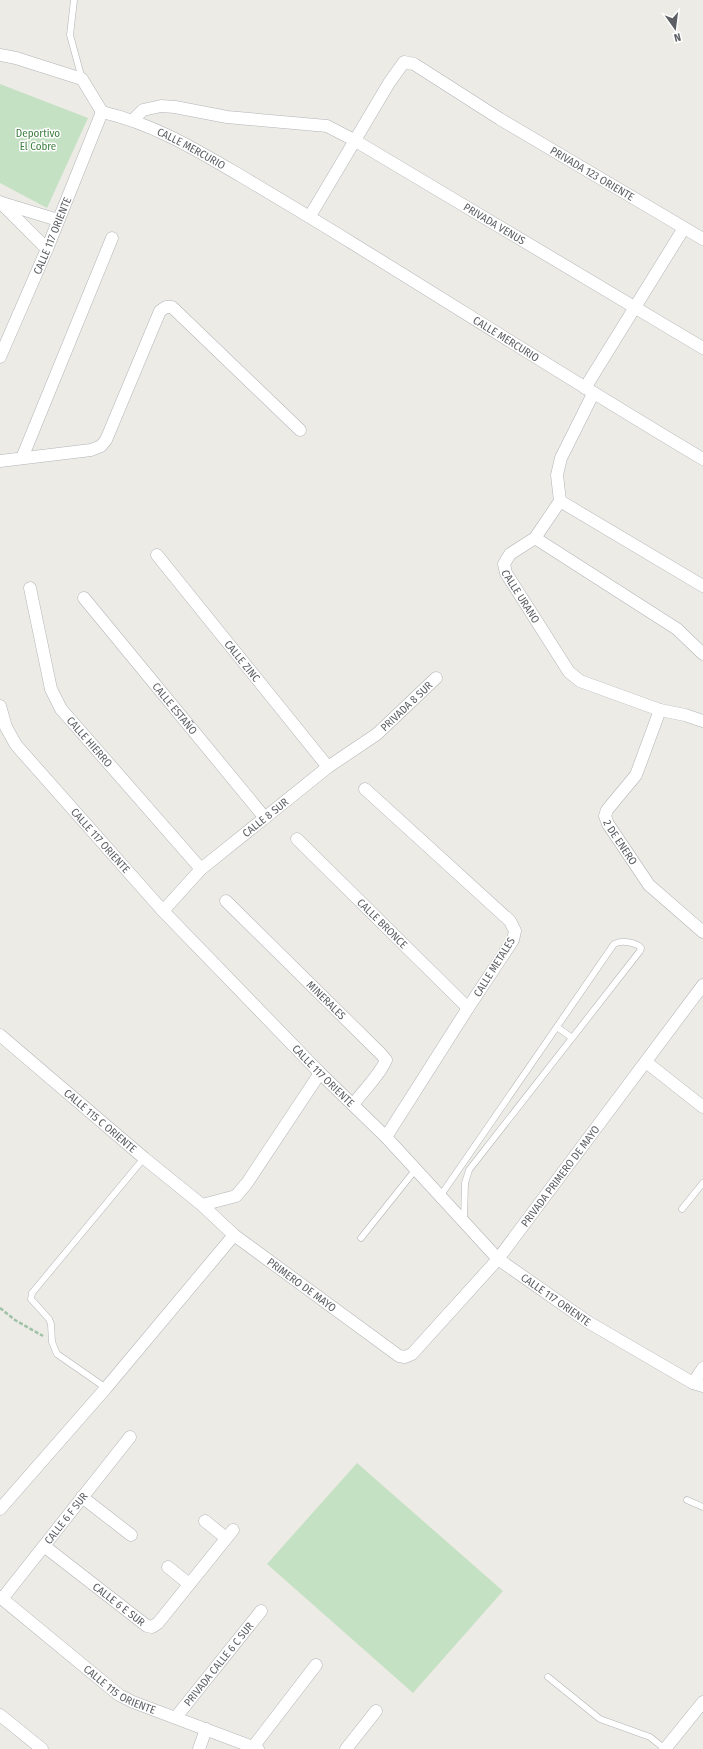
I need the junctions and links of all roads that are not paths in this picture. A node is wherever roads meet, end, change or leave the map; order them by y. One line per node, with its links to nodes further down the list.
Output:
1 (74, 0): 3 (lane)
2 (0, 55): 3 (street)
3 (82, 79): 4 (street)
4 (102, 112): 5 (street, CALLE MERCURIO); 9 (street, CALLE 117 ORIENTE)
5 (134, 120): 6 (street, PRIVADA VENUS); 8 (street, CALLE MERCURIO)
6 (354, 140): 8 (street); 10 (street, PRIVADA 123 ORIENTE); 14 (street, PRIVADA VENUS)
7 (1, 203): 9 (street); 13 (street)
8 (310, 216): 17 (street, CALLE MERCURIO)
9 (58, 220): 13 (street, CALLE 117 ORIENTE)
10 (684, 228): 12 (street, PRIVADA 123 ORIENTE); 14 (street)
11 (112, 238): 19 (street)
12 (703, 239)
13 (47, 249): 16 (street, CALLE 117 ORIENTE)
14 (635, 308): 15 (street, PRIVADA VENUS); 17 (street)
15 (703, 348)
16 (0, 357)
17 (589, 391): 20 (street, CALLE MERCURIO); 22 (street)
18 (300, 430): 19 (street)
19 (22, 458): 21 (street)
20 (703, 459)
21 (0, 461)
22 (560, 501): 23 (street, CALLE URANO); 25 (street)
23 (535, 538): 28 (street); 31 (street, CALLE URANO)
24 (157, 555): 34 (street, CALLE ZINC)
25 (703, 586)
26 (30, 588): 38 (street, CALLE HIERRO)
27 (84, 598): 36 (street, CALLE ESTAÑO)
28 (703, 654)
29 (436, 678): 33 (street, PRIVADA 8 SUR)
30 (0, 706): 40 (street, CALLE 117 ORIENTE)
31 (660, 710): 32 (street); 41 (street, 2 DE ENERO)
32 (703, 721)
33 (377, 734): 34 (street, CALLE 8 SUR)
34 (328, 767): 36 (street, CALLE 8 SUR)
35 (365, 789): 43 (street, CALLE METALES)
36 (265, 818): 38 (street, CALLE 8 SUR)
37 (297, 839): 43 (street, CALLE BRONCE)
38 (201, 869): 40 (street, CALLE 8 SUR)
39 (226, 901): 50 (street, MINERALES)
40 (163, 911): 48 (street, CALLE 117 ORIENTE)
41 (703, 932)
42 (703, 985): 47 (street, PRIVADA PRIMERO DE MAYO)
43 (468, 1008): 53 (street, CALLE METALES)
44 (557, 1027): 46 (lane); 46 (lane); 49 (lane)
45 (0, 1035): 54 (street, CALLE 115 C ORIENTE)
46 (572, 1038): 52 (lane)
47 (646, 1062): 51 (street); 63 (street, PRIVADA PRIMERO DE MAYO)
48 (320, 1073): 50 (street, CALLE 117 ORIENTE); 58 (street)
49 (504, 1104): 52 (lane); 57 (lane)
50 (353, 1105): 53 (street, CALLE 117 ORIENTE)
51 (703, 1107)
52 (514, 1112): 60 (lane)
53 (386, 1137): 55 (street, CALLE 117 ORIENTE)
54 (144, 1158): 58 (street, CALLE 115 C ORIENTE); 67 (lane)
55 (416, 1169): 57 (street, CALLE 117 ORIENTE); 62 (lane)
56 (703, 1183): 59 (lane)
57 (441, 1196): 60 (street, CALLE 117 ORIENTE)
58 (202, 1205): 61 (street, PRIMERO DE MAYO)
59 (682, 1209)
60 (464, 1220): 63 (street, CALLE 117 ORIENTE)
61 (234, 1235): 64 (street, PRIMERO DE MAYO); 67 (street)
62 (361, 1238)
63 (498, 1259): 64 (street, PRIVADA PRIMERO DE MAYO); 66 (street, CALLE 117 ORIENTE)
64 (405, 1357)
65 (703, 1368): 66 (street)
66 (698, 1384)
67 (106, 1388): 72 (street)
68 (130, 1437): 69 (street, CALLE 6 F SUR)
69 (82, 1497): 74 (street); 75 (street, CALLE 6 F SUR)
70 (687, 1500): 71 (lane)
71 (703, 1507)
72 (0, 1509)
73 (205, 1521): 77 (street, CALLE 6 E SUR)
74 (131, 1534)
75 (44, 1546): 77 (street, CALLE 6 E SUR); 78 (street, CALLE 6 F SUR)
76 (168, 1567): 77 (street)
77 (189, 1584)
78 (1, 1598): 85 (street, CALLE 115 ORIENTE)
79 (261, 1611): 85 (street, PRIVADA CALLE 6 C SUR)
80 (316, 1665): 87 (street)
81 (548, 1677): 91 (lane)
82 (703, 1702): 91 (street)
83 (376, 1710): 90 (street)
84 (0, 1715): 88 (street)
85 (176, 1717): 86 (street, CALLE 115 ORIENTE)
86 (206, 1729): 87 (street, CALLE 115 ORIENTE); 89 (street)
87 (256, 1748)
88 (42, 1749)
89 (199, 1749)
90 (346, 1749)
91 (665, 1749)

